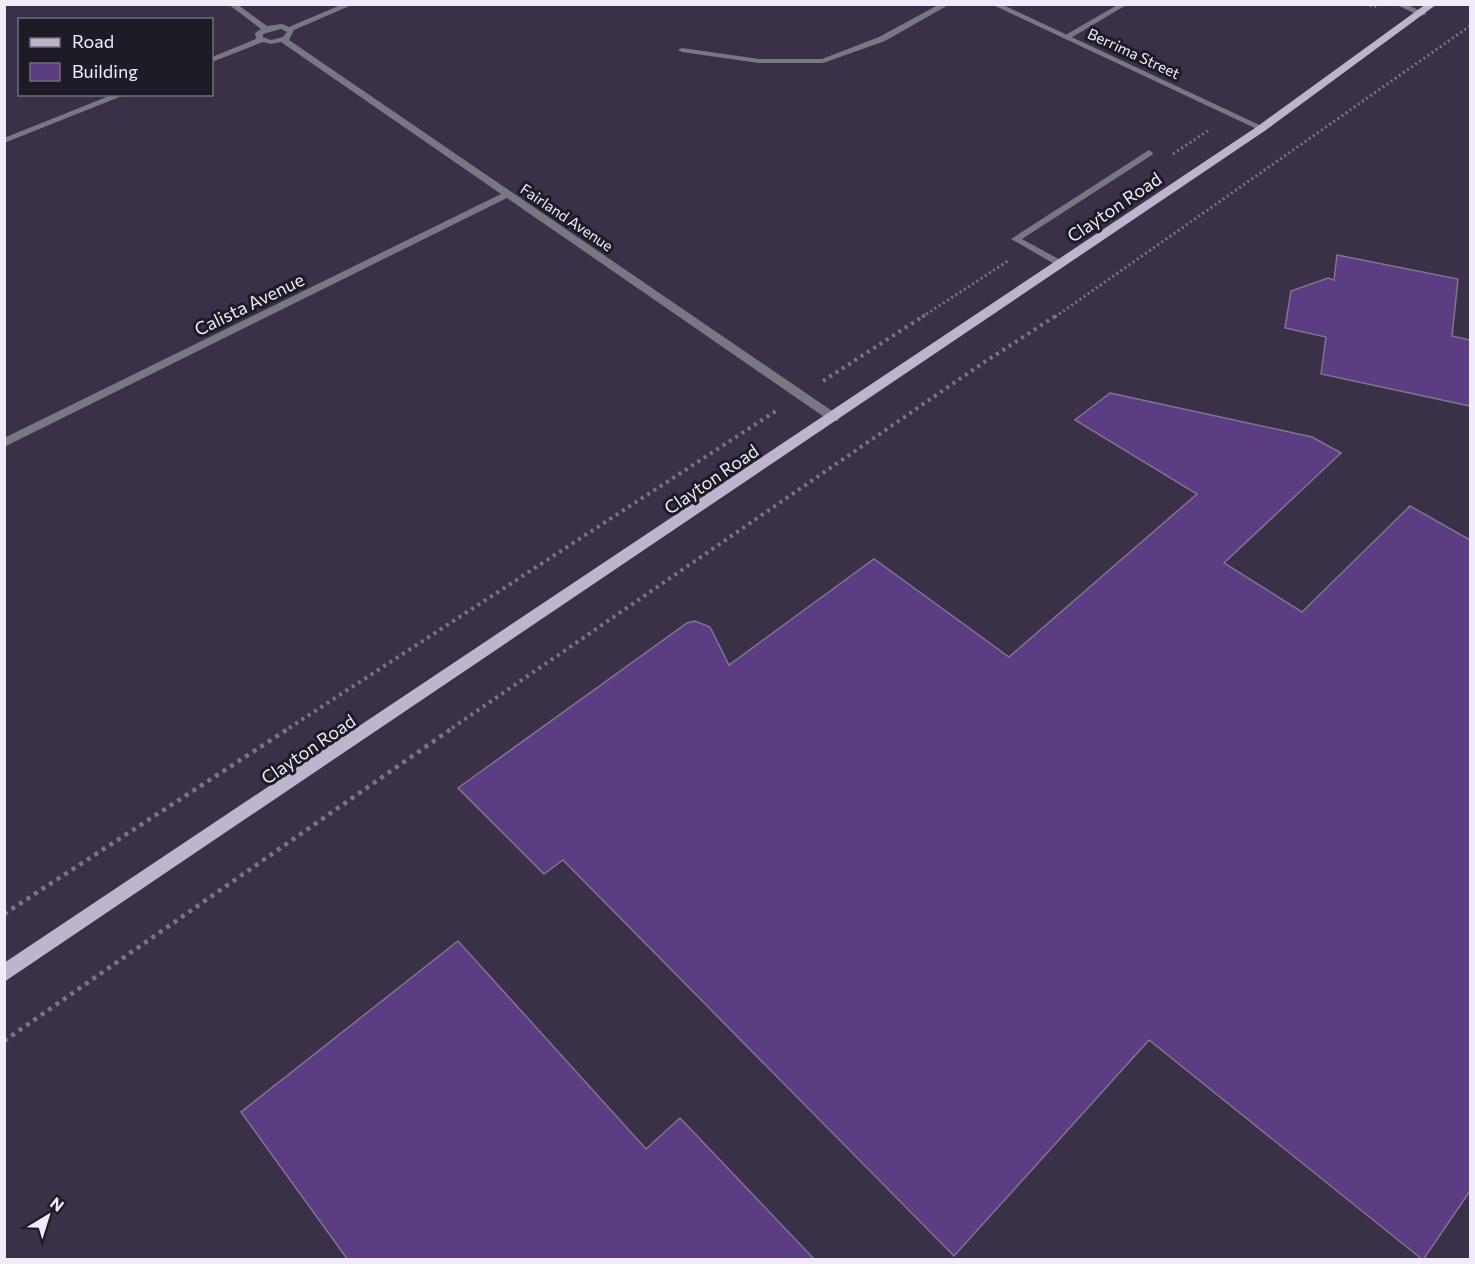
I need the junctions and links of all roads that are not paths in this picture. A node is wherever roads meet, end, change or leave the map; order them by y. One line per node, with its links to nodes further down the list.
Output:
1 (231, 4): 8 (street)
2 (351, 4): 9 (street)
3 (947, 4): 13 (street)
4 (994, 4): 10 (street, Berrima Street)
5 (1125, 4): 10 (street)
6 (1398, 4): 7 (street)
7 (1428, 9): 16 (main road, Clayton Road)
8 (266, 28): 9 (street); 11 (street)
9 (290, 29): 12 (street)
10 (1066, 37): 16 (street, Berrima Street)
11 (261, 40): 12 (street); 14 (street)
12 (283, 40): 19 (street, Fairland Avenue)
13 (682, 50)
14 (213, 60)
15 (118, 96): 17 (street)
16 (1262, 128): 20 (main road, Clayton Road)
17 (4, 141)
18 (1149, 153): 20 (street)
19 (508, 194): 21 (street, Fairland Avenue); 22 (street, Calista Avenue)
20 (1061, 264): 21 (main road, Clayton Road)
21 (834, 418): 23 (main road, Clayton Road)
22 (4, 443)
23 (4, 974)

